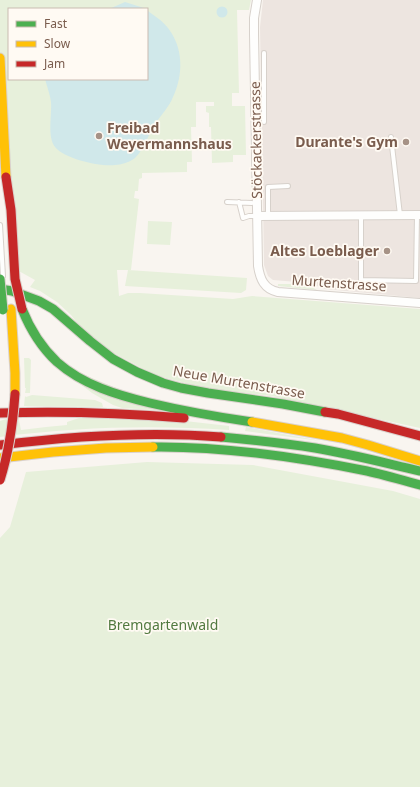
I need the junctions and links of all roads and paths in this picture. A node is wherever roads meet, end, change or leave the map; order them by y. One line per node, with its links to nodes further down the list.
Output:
1 (257, 0): 5 (street, Stöckackerstrasse)
2 (264, 53): 5 (lane)
3 (0, 58): 8 (main road)
4 (0, 88): 7 (lane)
5 (261, 121): 16 (street, Stöckackerstrasse)
6 (391, 137): 14 (lane)
7 (0, 163)
8 (6, 177): 23 (main road, bridge); 27 (main road, bridge)
9 (288, 186): 17 (lane)
10 (226, 202): 11 (lane)
11 (239, 202): 12 (lane); 16 (lane)
12 (252, 203)
13 (361, 215): 14 (street); 15 (lane); 17 (street)
14 (400, 215): 15 (street)
15 (418, 215)
16 (257, 216): 17 (street); 20 (street, Stöckackerstrasse)
17 (268, 216)
18 (0, 225): 21 (lane)
19 (0, 280): 23 (main road, bridge)
20 (261, 280): 22 (street, Murtenstrasse)
21 (2, 289): 28 (main road, Neue Murtenstrasse)
22 (420, 303)
23 (7, 310): 24 (main road); 33 (main road, bridge)
24 (5, 360)
25 (5, 404): 29 (main road)
26 (0, 413): 27 (main road)
27 (282, 428): 31 (main road)
28 (420, 437)
29 (0, 445): 32 (main road)
30 (0, 458): 34 (main road)
31 (420, 462)
32 (420, 472)
33 (0, 480)
34 (420, 485)

